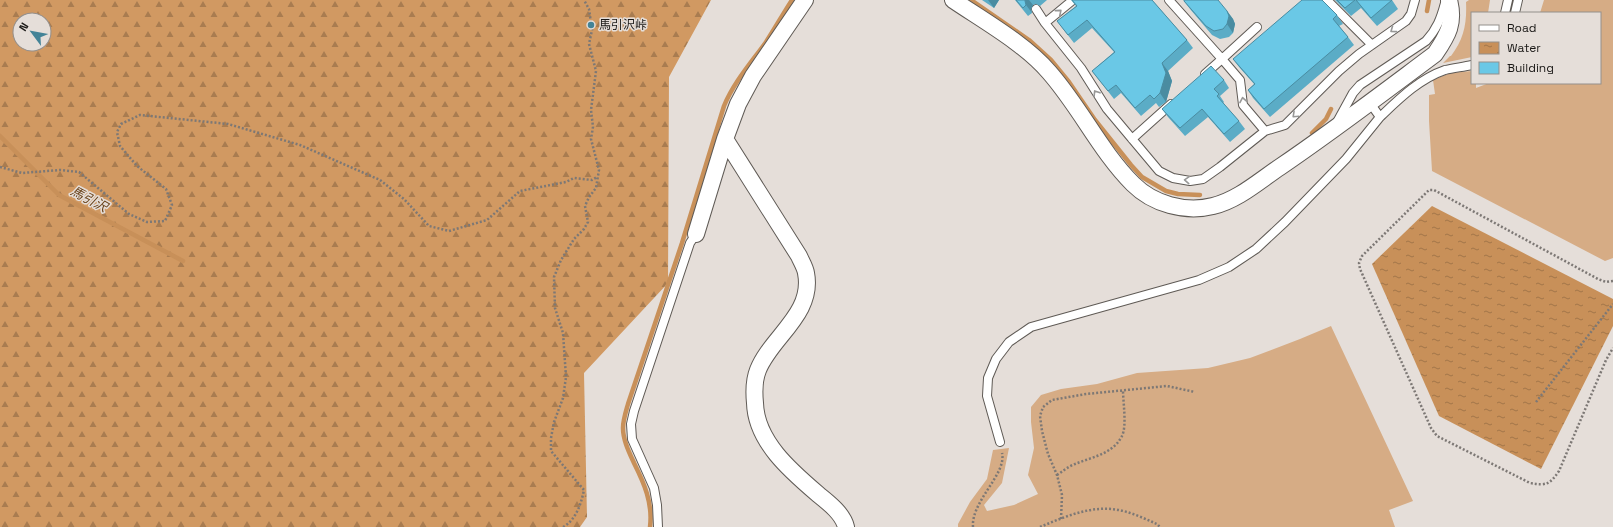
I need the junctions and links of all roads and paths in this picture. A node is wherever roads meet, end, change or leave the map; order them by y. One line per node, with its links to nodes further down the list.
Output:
1 (584, 0): 29 (path)
2 (805, 0): 26 (street)
3 (953, 0): 24 (street)
4 (1073, 0): 15 (lane, one-way to 4)
5 (1169, 0): 18 (lane)
6 (1328, 0): 17 (lane)
7 (1415, 0): 17 (lane, one-way to 17)
8 (1446, 0): 24 (lane)
9 (1449, 0): 22 (street)
10 (1508, 0): 13 (lane)
11 (1518, 0): 14 (lane)
12 (1036, 9): 15 (lane)
13 (1505, 12)
14 (1514, 12)
15 (1045, 23): 27 (lane, one-way to 15)
16 (1258, 27): 18 (lane)
17 (1372, 45): 25 (lane, one-way to 25)
18 (1222, 59): 20 (lane); 25 (lane, one-way to 18)
19 (1471, 65): 23 (lane)
20 (1198, 80)
21 (1180, 96): 27 (lane)
22 (1370, 103): 23 (lane); 24 (street)
23 (1380, 116): 37 (lane)
24 (1334, 129)
25 (1265, 131): 27 (lane, one-way to 27)
26 (725, 139): 30 (street); 42 (street)
27 (1132, 139)
28 (0, 167): 29 (path)
29 (597, 177): 40 (path)
30 (696, 234): 41 (lane)
31 (1613, 281): 33 (path)
32 (1613, 304): 36 (path)
33 (1613, 348)
34 (1123, 390): 35 (path); 38 (path); 38 (path)
35 (1195, 392)
36 (1536, 402)
37 (1000, 442): 43 (path)
38 (1057, 475): 39 (path)
39 (1061, 519): 44 (path); 45 (path)
40 (563, 527)
41 (658, 527)
42 (846, 527)
43 (973, 527)
44 (1040, 527)
45 (1160, 527)

